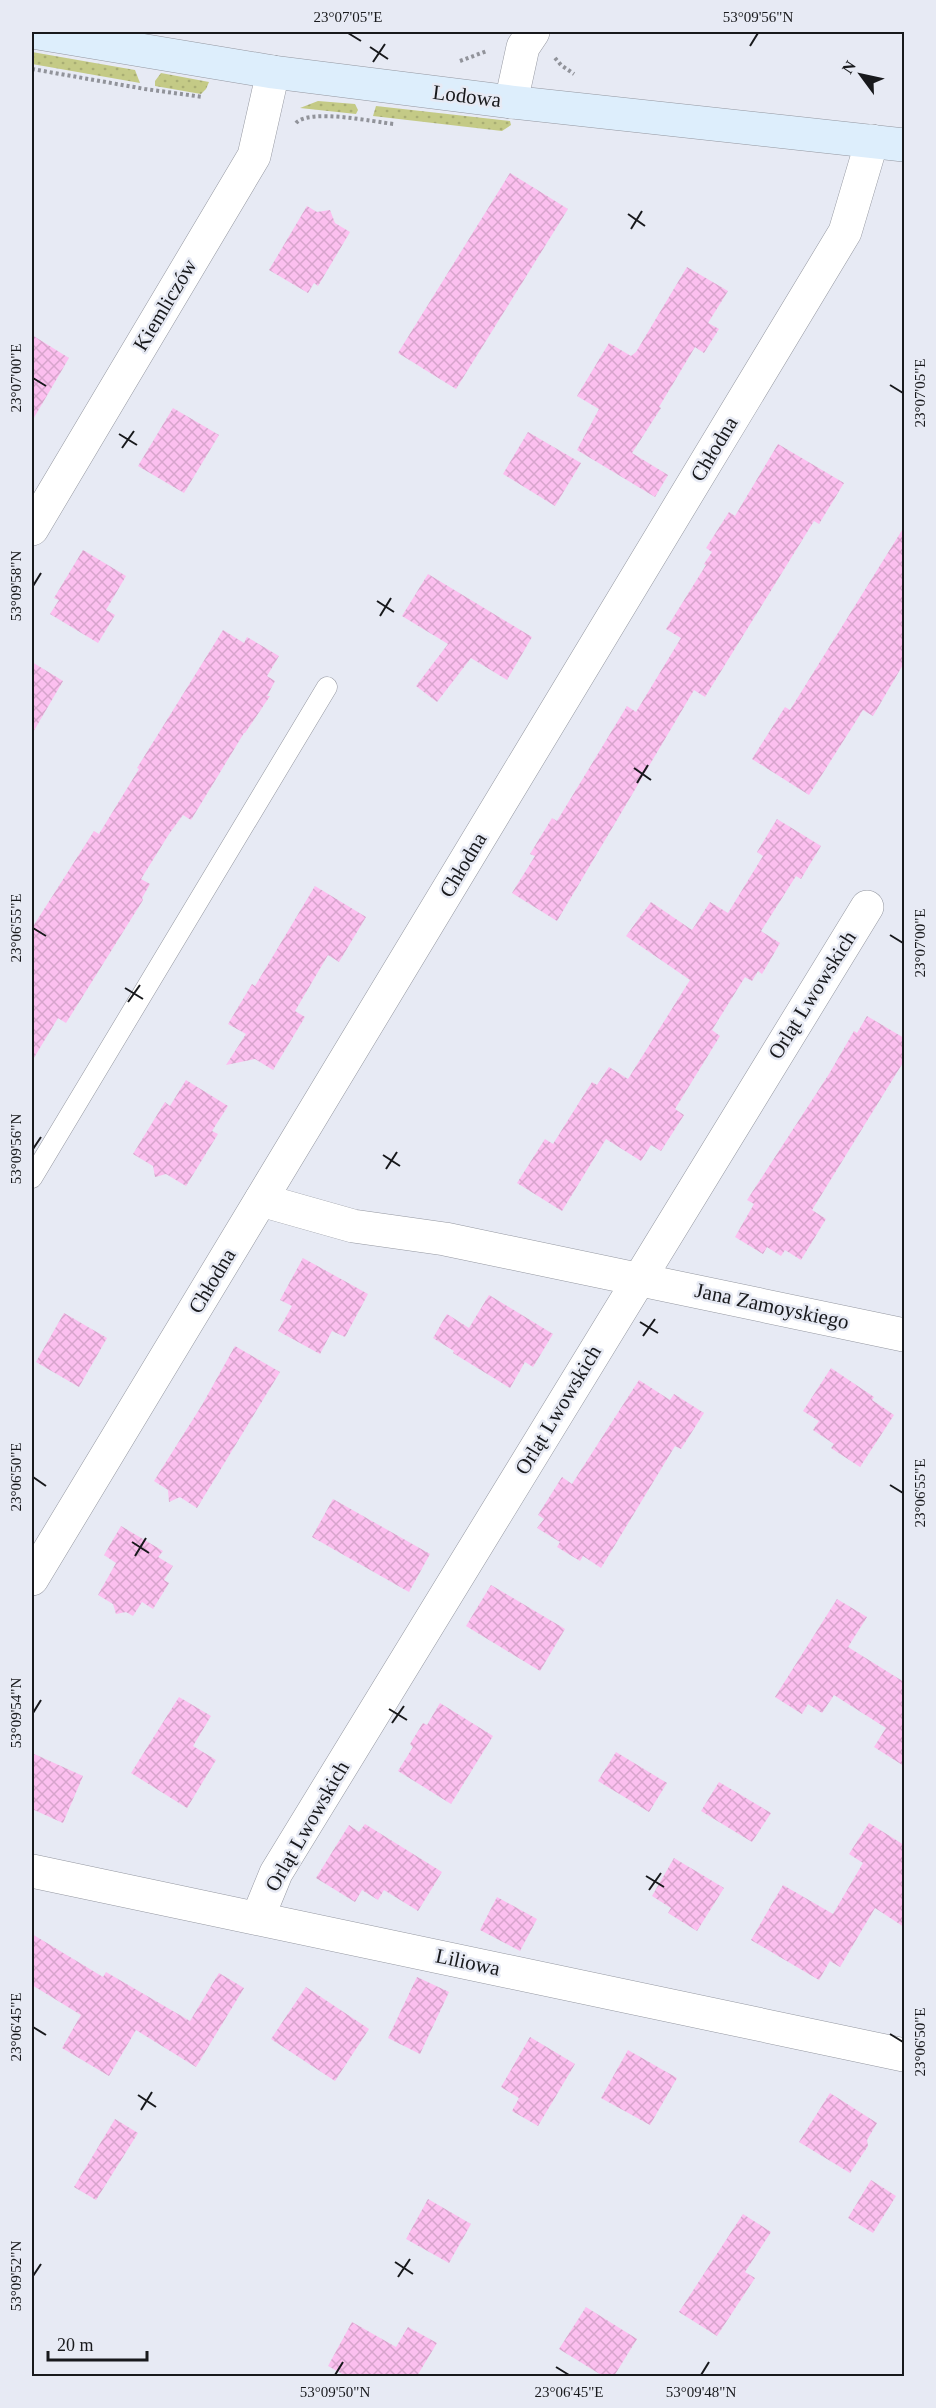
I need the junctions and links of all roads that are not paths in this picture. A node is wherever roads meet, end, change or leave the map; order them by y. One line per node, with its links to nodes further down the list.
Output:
1 (32, 32): 3 (street, Lodowa)
2 (533, 32): 5 (street)
3 (141, 41): 4 (street, Lodowa)
4 (273, 72): 5 (street, Lodowa); 8 (street, Kiemliczów)
5 (511, 102): 6 (street, Lodowa)
6 (872, 141): 7 (street, Lodowa); 12 (street, Chłodna)
7 (904, 145)
8 (32, 529)
9 (327, 687): 11 (lane)
10 (867, 907): 13 (street, Orląt Lwowskich)
11 (32, 1178)
12 (261, 1200): 13 (street, Jana Zamoyskiego); 15 (street, Chłodna)
13 (639, 1278): 14 (street, Jana Zamoyskiego); 17 (street, Orląt Lwowskich)
14 (904, 1335)
15 (32, 1579)
16 (32, 1871): 17 (street, Liliowa)
17 (258, 1917): 18 (street, Liliowa)
18 (904, 2055)

